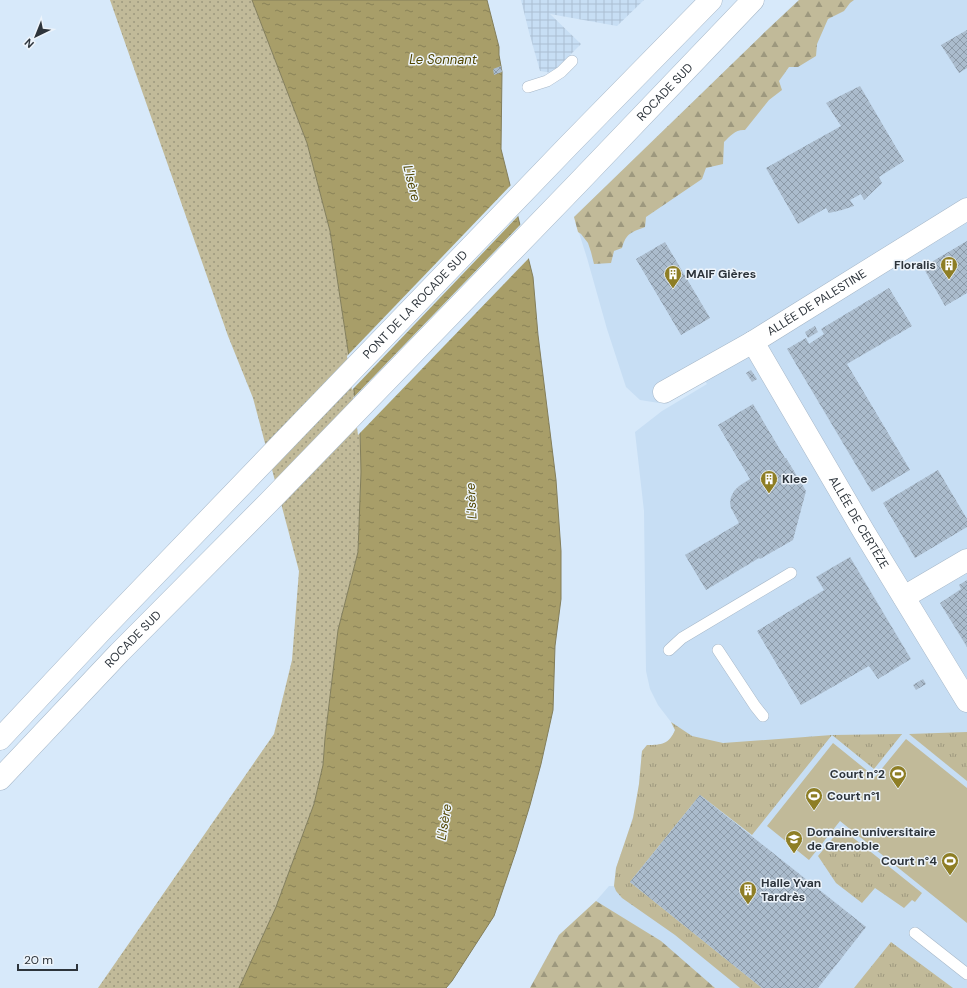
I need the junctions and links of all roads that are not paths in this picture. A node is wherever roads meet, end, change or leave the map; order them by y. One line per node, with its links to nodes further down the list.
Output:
1 (711, 0): 15 (main road, PONT DE LA ROCADE SUD)
2 (752, 0): 16 (main road, ROCADE SUD)
3 (572, 62): 4 (lane)
4 (528, 87)
5 (967, 208): 6 (main road, ALLÉE DE PALESTINE)
6 (753, 342): 7 (main road, ALLÉE DE PALESTINE); 10 (main road, ALLÉE DE CERTÈZE)
7 (664, 392)
8 (967, 560): 10 (main road)
9 (791, 573): 11 (lane)
10 (904, 597): 13 (main road, ALLÉE DE CERTÈZE)
11 (669, 650)
12 (718, 650): 14 (lane)
13 (967, 701)
14 (763, 716)
15 (0, 739)
16 (0, 779)
17 (915, 934): 18 (lane)
18 (967, 974)

